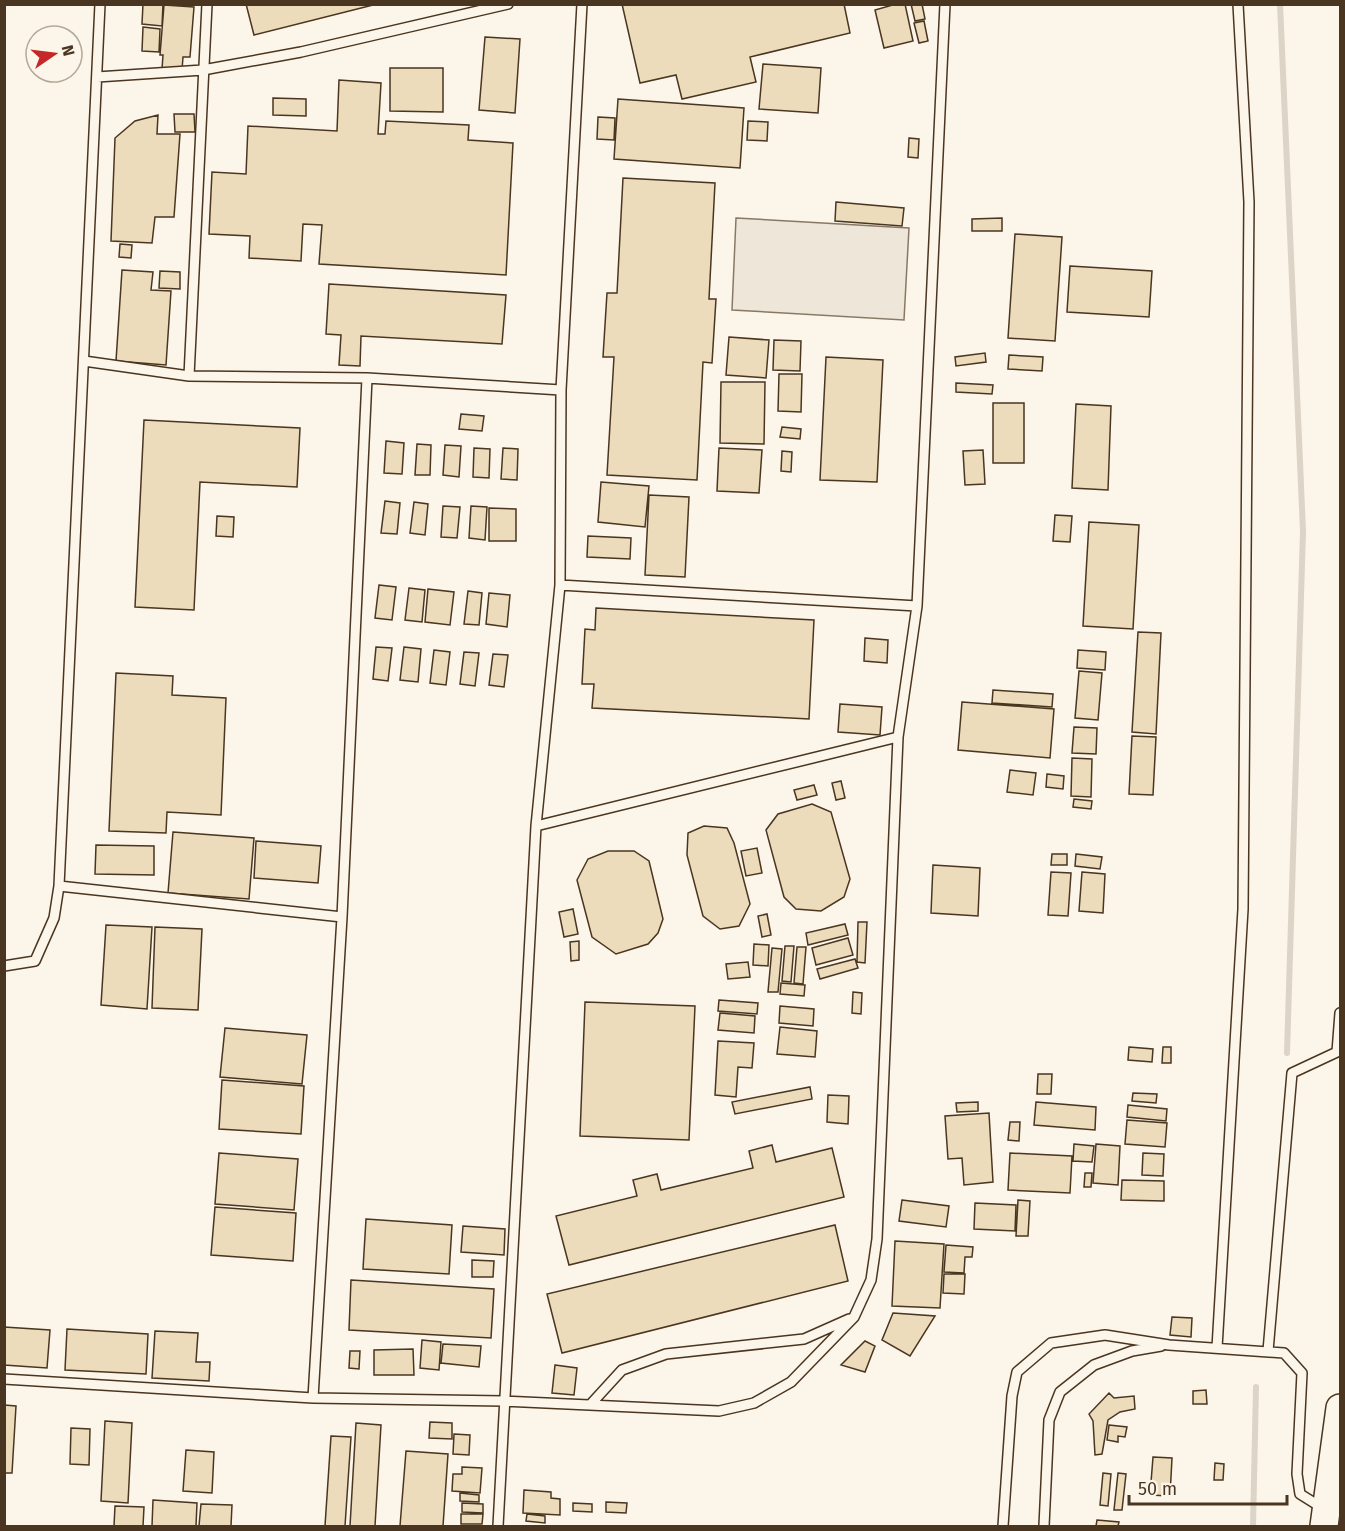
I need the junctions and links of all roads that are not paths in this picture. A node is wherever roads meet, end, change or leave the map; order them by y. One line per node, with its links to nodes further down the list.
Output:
1 (100, 4): 8 (lane)
2 (207, 4): 7 (lane)
3 (508, 4): 7 (lane)
4 (582, 4): 12 (lane)
5 (945, 4): 14 (lane)
6 (1238, 4): 23 (lane)
7 (203, 70): 8 (lane); 10 (lane)
8 (97, 77): 9 (lane)
9 (84, 361): 10 (lane); 17 (lane)
10 (189, 376): 11 (lane)
11 (367, 378): 12 (lane); 18 (lane)
12 (561, 390): 13 (lane)
13 (560, 585): 14 (lane); 16 (lane)
14 (917, 606): 15 (lane)
15 (898, 737): 16 (lane); 21 (lane)
16 (536, 826): 27 (lane)
17 (58, 886): 18 (lane); 19 (lane)
18 (342, 917): 26 (lane)
19 (4, 966)
20 (1341, 1013): 24 (lane)
21 (854, 1317): 28 (lane); 28 (lane)
22 (1169, 1345): 23 (lane); 32 (lane); 33 (lane)
23 (1217, 1348): 24 (lane)
24 (1268, 1351): 30 (lane)
25 (4, 1379): 26 (lane)
26 (313, 1398): 27 (lane)
27 (503, 1401): 28 (lane); 31 (lane)
28 (590, 1405)
29 (1341, 1408): 30 (main road)
30 (1325, 1518)
31 (498, 1527)
32 (1003, 1527)
33 (1044, 1527)

